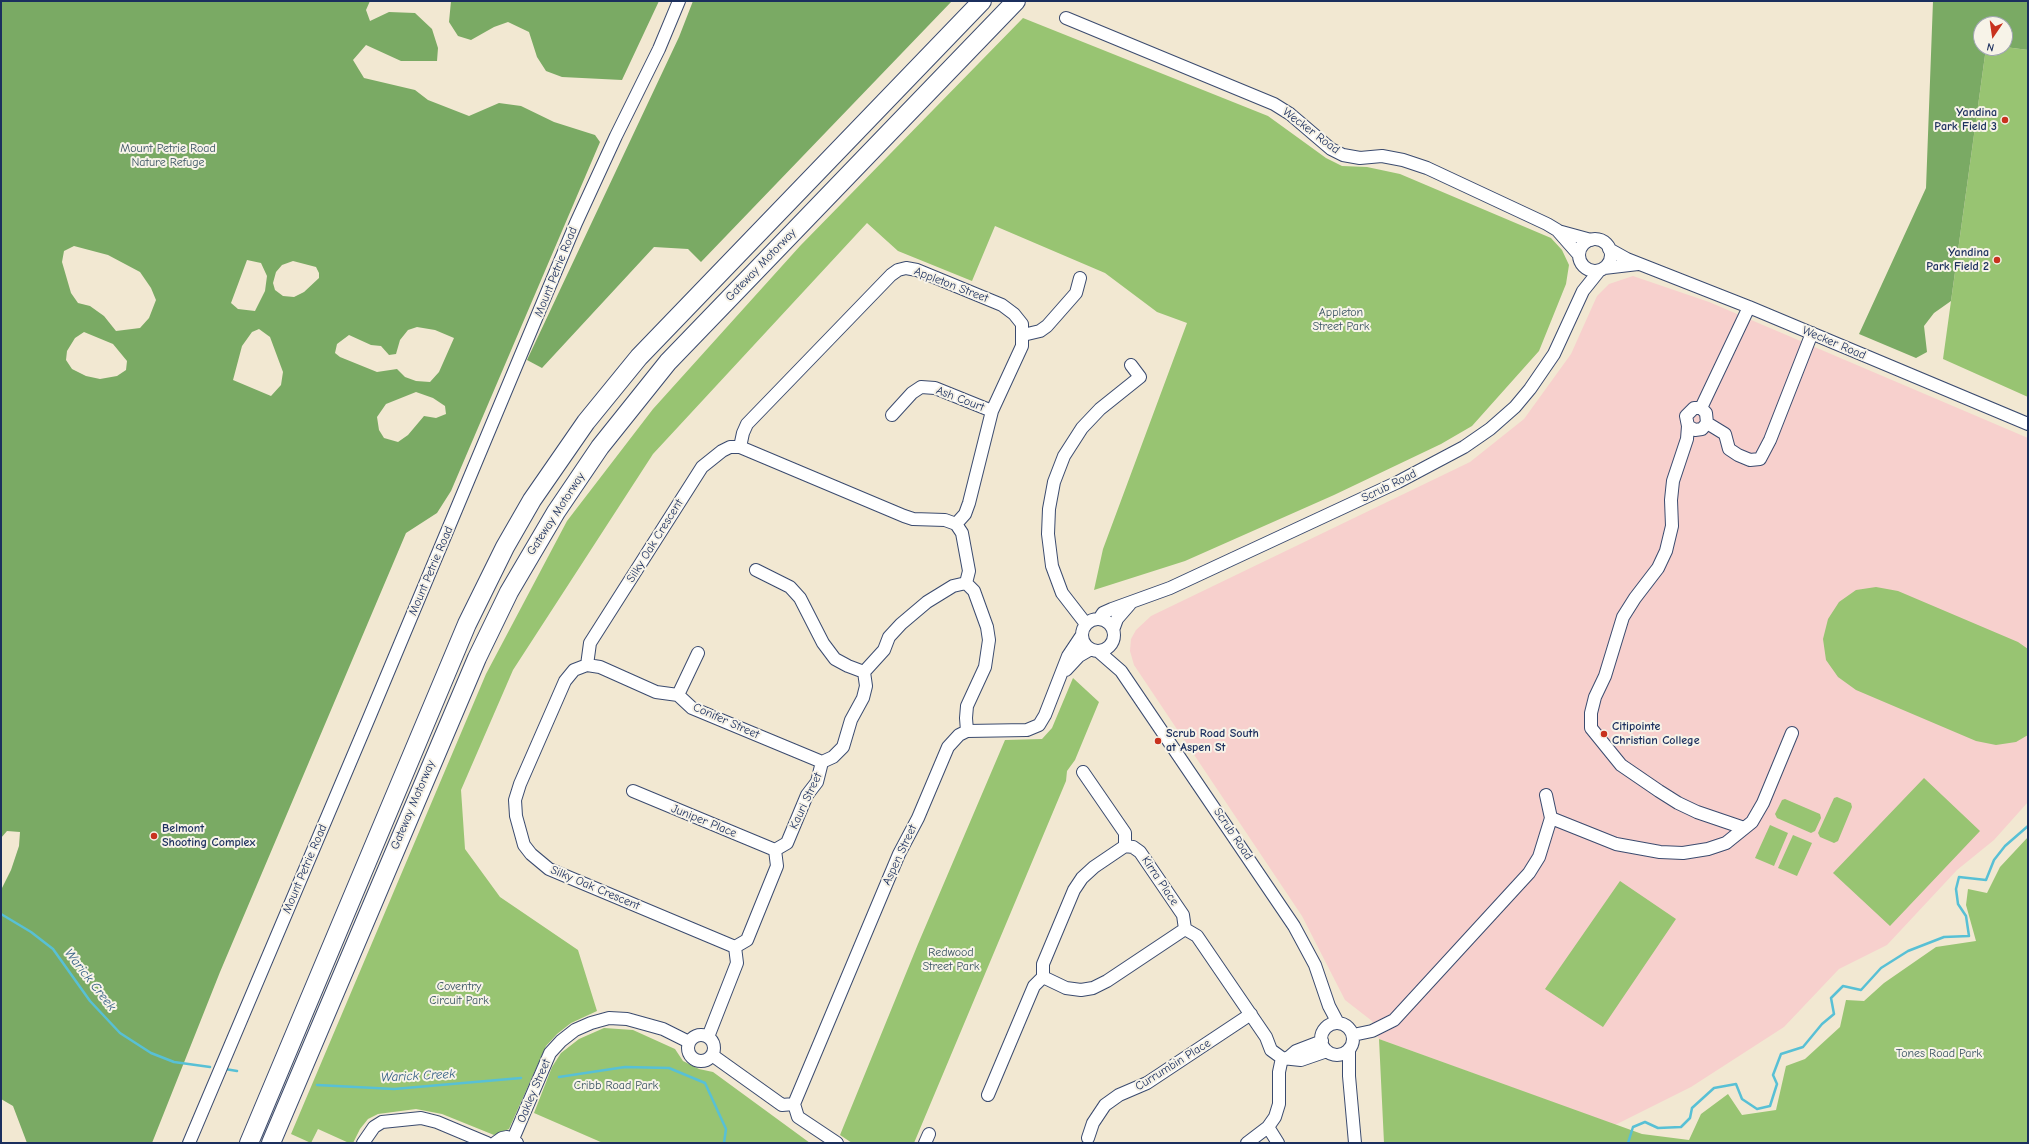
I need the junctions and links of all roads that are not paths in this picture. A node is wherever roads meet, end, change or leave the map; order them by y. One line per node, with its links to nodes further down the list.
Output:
1 (679, 1): 67 (street, Mount Petrie Road)
2 (982, 1): 68 (highway, Gateway Motorway)
3 (1016, 1): 69 (highway, Gateway Motorway)
4 (1066, 18): 5 (street, Wecker Road)
5 (1557, 230): 6 (street, Wecker Road); 8 (street, Wecker Road)
6 (1591, 240): 7 (street, Wecker Road); 8 (street)
7 (1609, 249): 9 (street, Wecker Road); 10 (street)
8 (1580, 260): 10 (street, Wecker Road); 12 (street, Scrub Road)
9 (1640, 264): 10 (street, Wecker Road); 13 (street, Wecker Road)
10 (1602, 269): 12 (street, Scrub Road)
11 (1080, 278): 15 (street)
12 (1583, 291): 27 (street, Scrub Road)
13 (1749, 307): 14 (street, Wecker Road); 17 (street)
14 (1812, 333): 20 (street); 21 (street, Wecker Road)
15 (1023, 334): 18 (street); 23 (street, Appleton Street)
16 (1130, 364): 29 (street)
17 (1701, 408): 20 (street); 22 (street)
18 (992, 411): 19 (street, Ash Court); 24 (street)
19 (892, 416)
20 (1707, 423): 22 (street)
21 (2028, 424)
22 (1688, 426): 46 (street)
23 (740, 447): 24 (street); 34 (street, Silky Oak Crescent)
24 (956, 524): 26 (street)
25 (756, 570): 36 (street)
26 (966, 582): 36 (street); 39 (street)
27 (1130, 604): 28 (street, Scrub Road); 30 (street, Scrub Road)
28 (1099, 619): 29 (street); 30 (street)
29 (1084, 630): 32 (street); 37 (street)
30 (1113, 630): 31 (street)
31 (1112, 643): 32 (street); 35 (street, Scrub Road)
32 (1094, 650): 35 (street, Scrub Road); 37 (street)
33 (698, 653): 38 (street)
34 (587, 666): 38 (street); 50 (street, Silky Oak Crescent)
35 (1121, 671): 53 (street, Scrub Road)
36 (864, 672): 41 (street, Kauri Street)
37 (1062, 675): 39 (street)
38 (678, 695): 41 (street, Conifer Street)
39 (967, 731): 63 (street, Aspen Street)
40 (1792, 733): 46 (street)
41 (822, 762): 48 (street, Kauri Street)
42 (1083, 772): 47 (street)
43 (633, 791): 48 (street, Juniper Place)
44 (1546, 795): 45 (street)
45 (1551, 818): 46 (street); 54 (street)
46 (1744, 828)
47 (1125, 846): 49 (street, Kirra Place); 51 (street)
48 (775, 850): 50 (street)
49 (1186, 929): 51 (street); 52 (street)
50 (735, 947): 55 (street)
51 (1043, 977): 62 (street)
52 (1251, 1014): 60 (street); 65 (street, Currumbin Place)
53 (1333, 1025): 54 (street); 57 (street)
54 (1353, 1035): 58 (street)
55 (708, 1037): 56 (street); 59 (street)
56 (689, 1042): 59 (street); 66 (street, Oakley Street)
57 (1329, 1049): 58 (street); 60 (street); 61 (street)
58 (1349, 1049): 61 (street)
59 (712, 1055): 63 (street)
60 (1285, 1058): 64 (street)
61 (1349, 1076): 76 (street)
62 (988, 1095)
63 (794, 1104): 73 (street)
64 (1268, 1128): 74 (street); 75 (street)
65 (1088, 1138)
66 (515, 1141): 72 (street)
67 (189, 1143)
68 (249, 1143)
69 (271, 1143)
70 (363, 1143): 71 (street)
71 (487, 1143)
72 (495, 1143)
73 (837, 1143)
74 (1247, 1143)
75 (1278, 1143)
76 (1355, 1143)

